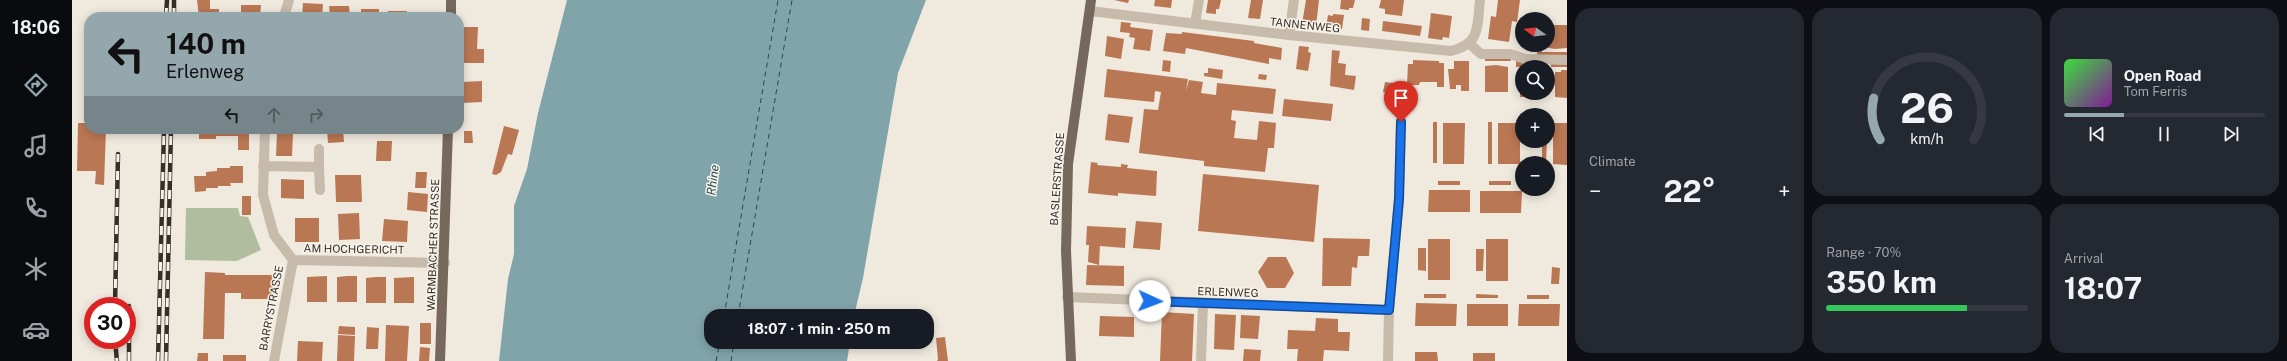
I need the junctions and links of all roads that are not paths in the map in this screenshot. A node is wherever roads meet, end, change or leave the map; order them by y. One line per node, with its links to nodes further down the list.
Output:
1 (289, 0): 8 (street)
2 (452, 0): 9 (main road)
3 (1091, 0): 7 (main road, BASLERSTRASSE)
4 (1199, 0): 10 (street)
5 (1294, 0): 11 (street)
6 (1480, 0): 12 (street)
7 (1090, 11): 10 (street, TANNENWEG); 23 (main road, BASLERSTRASSE)
8 (285, 12)
9 (451, 12)
10 (1195, 24): 11 (street, TANNENWEG)
11 (1289, 35): 12 (street, TANNENWEG)
12 (1470, 44): 13 (street)
13 (1567, 60)
14 (1401, 122): 25 (street)
15 (265, 134): 18 (street, AM HOCHGERICHT)
16 (448, 134): 22 (main road, WARMBACHER STRASSE)
17 (319, 148): 19 (street)
18 (263, 166): 19 (street); 21 (street, AM HOCHGERICHT)
19 (319, 167): 20 (street)
20 (320, 190)
21 (293, 260): 22 (street, AM HOCHGERICHT); 26 (street, BARRYSTRASSE)
22 (444, 263): 27 (main road, WARMBACHER STRASSE)
23 (1067, 297): 24 (street, ERLENWEG); 28 (main road, BASLERSTRASSE)
24 (1203, 303): 25 (street, ERLENWEG); 29 (street)
25 (1389, 310): 30 (street)
26 (274, 361)
27 (440, 361)
28 (1070, 361)
29 (1201, 361)
30 (1388, 361)

